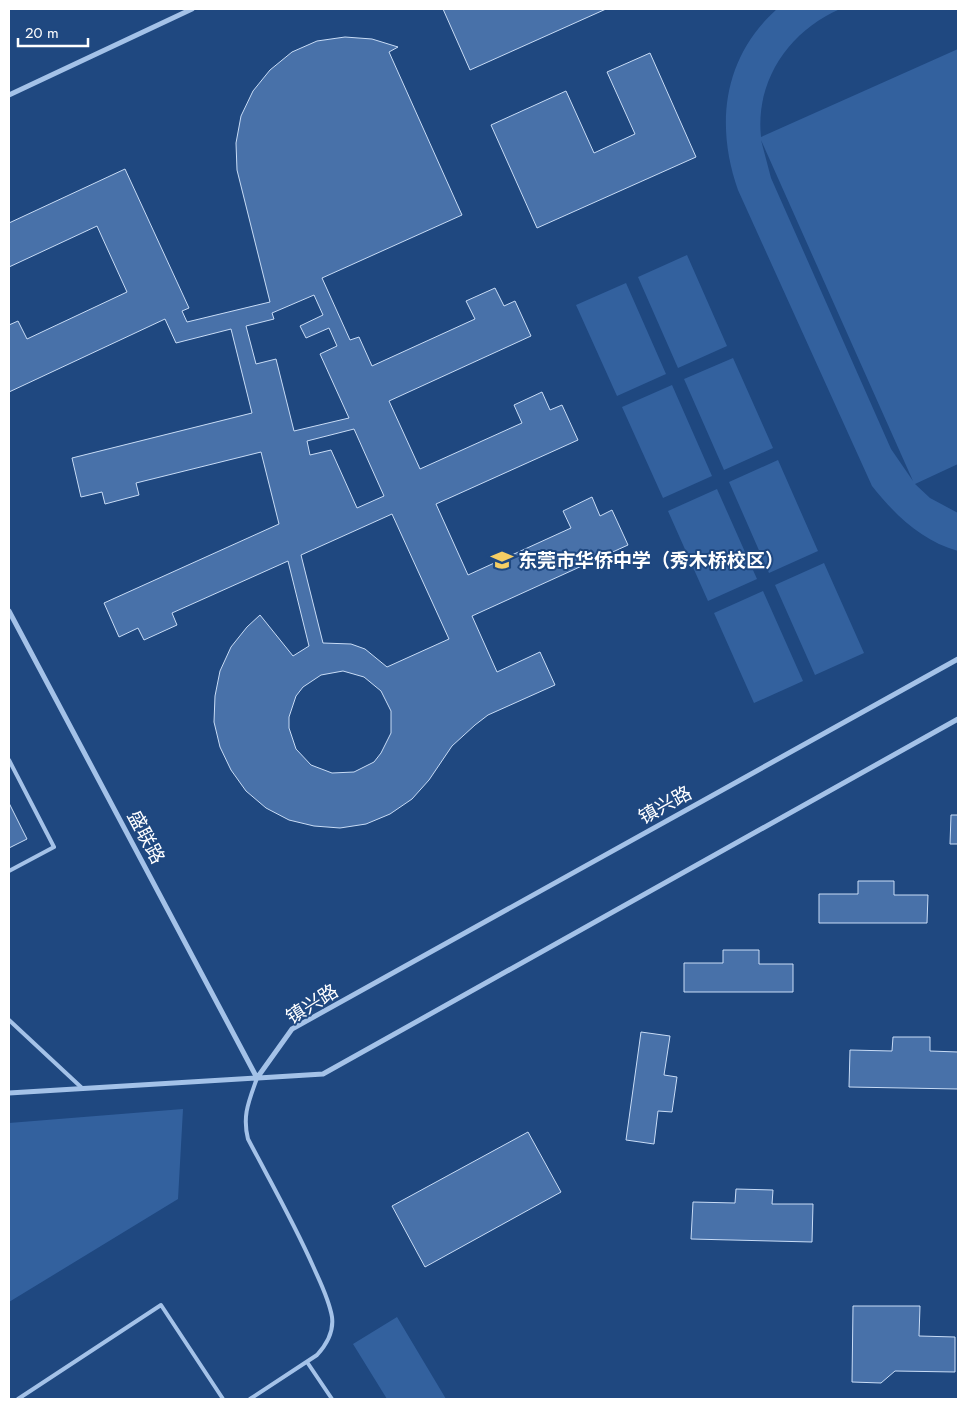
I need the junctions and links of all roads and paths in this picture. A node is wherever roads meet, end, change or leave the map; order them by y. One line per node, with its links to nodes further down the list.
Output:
1 (192, 9): 2 (street)
2 (9, 95)
3 (9, 611): 9 (street, 盛联路)
4 (958, 659): 9 (street, 镇兴路)
5 (958, 719): 9 (street)
6 (9, 760): 7 (lane)
7 (9, 871)
8 (9, 1020): 10 (lane)
9 (258, 1078): 10 (street); 12 (lane)
10 (82, 1088): 11 (street)
11 (9, 1093)
12 (307, 1362): 15 (lane); 16 (lane)
13 (18, 1399): 14 (lane)
14 (223, 1399)
15 (250, 1399)
16 (332, 1399)

